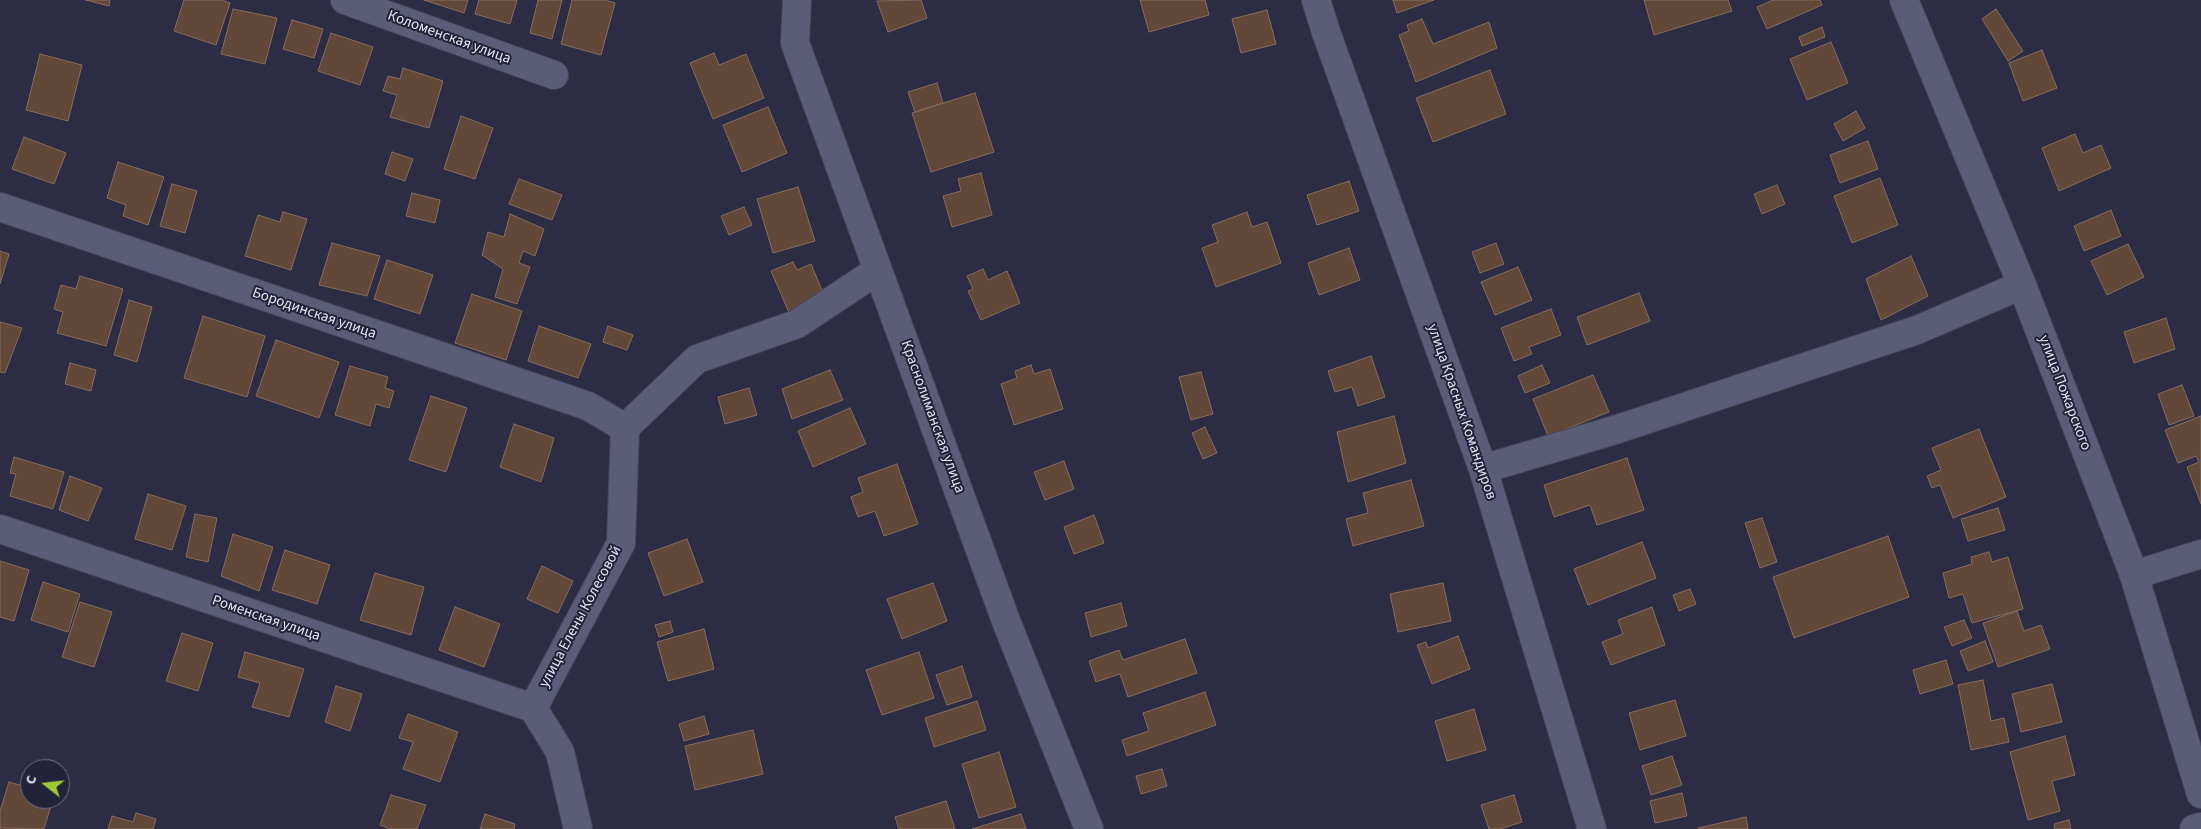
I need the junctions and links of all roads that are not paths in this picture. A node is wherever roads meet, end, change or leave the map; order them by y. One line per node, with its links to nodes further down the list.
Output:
1 (345, 0): 5 (street, Коломенская улица)
2 (797, 0): 7 (street, Краснолиманская улица)
3 (1316, 0): 10 (street, улица Красных Командиров)
4 (1904, 0): 8 (street, улица Пожарского)
5 (554, 75)
6 (0, 207): 9 (street, Бородинская улица)
7 (878, 270): 9 (street); 18 (street, Краснолиманская улица)
8 (2022, 285): 10 (street); 13 (street, улица Пожарского)
9 (625, 428): 14 (street, улица Елены Колесовой)
10 (1483, 469): 19 (street, улица Красных Командиров)
11 (0, 529): 14 (street, Роменская улица)
12 (2201, 554): 13 (street)
13 (2134, 576): 15 (street, улица Пожарского)
14 (533, 708): 17 (street)
15 (2201, 794)
16 (2201, 827): 20 (street)
17 (578, 829)
18 (1090, 829)
19 (1592, 829)
20 (2194, 829)

